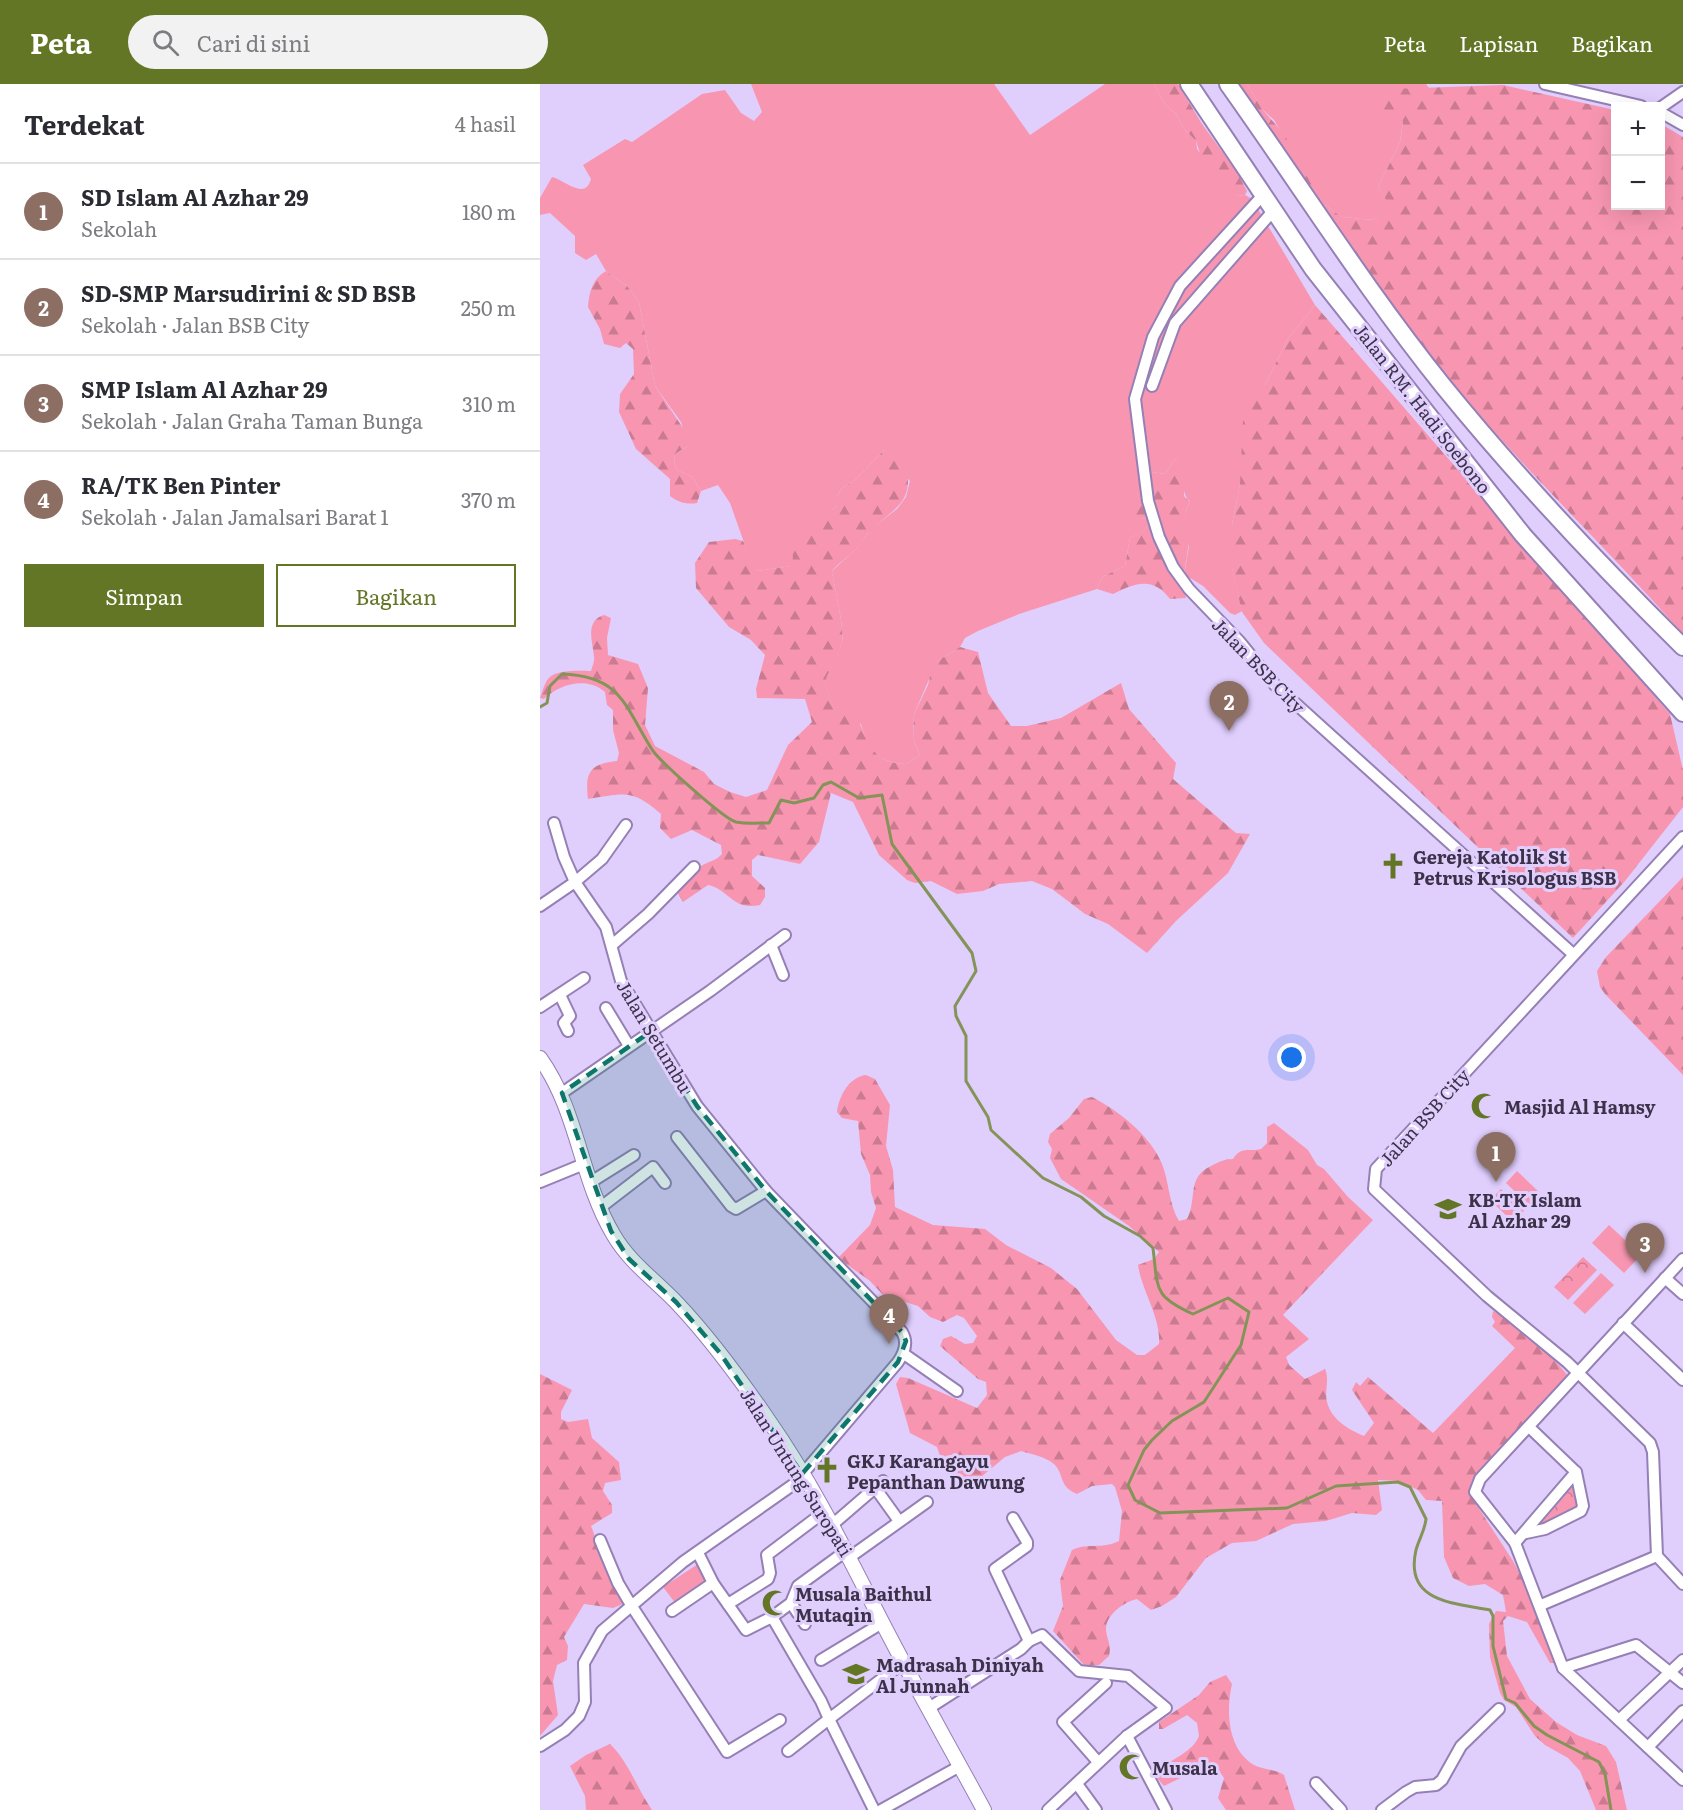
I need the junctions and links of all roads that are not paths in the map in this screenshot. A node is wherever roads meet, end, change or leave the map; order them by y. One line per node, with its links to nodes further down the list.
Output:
1 (1189, 84): 11 (main road, Jalan RM. Hadi Soebono)
2 (1194, 84): 3 (main road)
3 (1204, 84)
4 (1228, 84): 16 (main road, Jalan RM. Hadi Soebono)
5 (1545, 84): 7 (street)
6 (1683, 92): 8 (street)
7 (1624, 102)
8 (1665, 106)
9 (1665, 113): 10 (street)
10 (1683, 126)
11 (1263, 195): 12 (main road, Jalan RM. Hadi Soebono); 14 (street, Jalan BSB City)
12 (1273, 211): 13 (street); 17 (main road, Jalan RM. Hadi Soebono)
13 (1174, 322): 14 (street); 15 (street)
14 (1153, 337): 27 (street, Jalan BSB City)
15 (1152, 386)
16 (1683, 647)
17 (1683, 713)
18 (554, 823): 22 (street, Jalan Setumbu)
19 (626, 825): 22 (street)
20 (1683, 837): 27 (street, Jalan BSB City)
21 (694, 867): 25 (street)
22 (575, 882): 23 (street); 25 (street, Jalan Setumbu)
23 (540, 906)
24 (785, 935): 26 (street)
25 (612, 945): 34 (street, Jalan Setumbu)
26 (771, 945): 28 (street); 34 (street)
27 (1573, 954): 54 (street, Jalan BSB City)
28 (783, 975)
29 (584, 978): 30 (street)
30 (560, 994): 31 (street); 33 (street)
31 (540, 1006)
32 (606, 1008): 35 (street)
33 (568, 1031)
34 (650, 1032): 35 (street); 45 (street, Jalan Setumbu)
35 (629, 1046): 38 (street)
36 (540, 1058): 37 (main road, Jalan Untung Suropati)
37 (544, 1074): 38 (main road, Jalan Untung Suropati)
38 (562, 1093): 41 (main road, Jalan Untung Suropati)
39 (677, 1137): 45 (street)
40 (634, 1155): 43 (street)
41 (584, 1164): 42 (street); 43 (main road, Jalan Untung Suropati)
42 (540, 1182)
43 (591, 1182): 46 (main road, Jalan Untung Suropati)
44 (665, 1183): 46 (street)
45 (766, 1191): 53 (street, Jalan Setumbu)
46 (601, 1207): 59 (main road, Jalan Untung Suropati)
47 (1683, 1259): 48 (street)
48 (1674, 1269): 49 (street); 50 (street)
49 (1665, 1278): 51 (street); 52 (street)
50 (1683, 1278)
51 (1683, 1294)
52 (1623, 1323): 54 (street); 55 (street)
53 (904, 1354): 56 (street); 59 (street)
54 (1577, 1373): 57 (street); 70 (street, Jalan BSB City)
55 (1683, 1380)
56 (957, 1391)
57 (1529, 1427): 58 (street); 67 (street)
58 (1576, 1472): 65 (street); 65 (street)
59 (802, 1474): 61 (main road, Jalan Untung Suropati); 68 (street)
60 (927, 1502): 63 (street)
61 (824, 1512): 64 (main road, Jalan Untung Suropati); 74 (street)
62 (1013, 1518): 81 (street)
63 (899, 1521): 64 (street); 69 (street)
64 (832, 1525): 69 (main road, Jalan Untung Suropati)
65 (1526, 1533): 67 (street)
66 (600, 1540): 75 (street)
67 (1515, 1543): 76 (street)
68 (698, 1552): 71 (street); 75 (street)
69 (848, 1554): 73 (street); 79 (main road, Jalan Untung Suropati)
70 (1657, 1556): 72 (street); 76 (street)
71 (713, 1583): 74 (street); 77 (street)
72 (1683, 1584)
73 (791, 1603): 78 (street); 80 (street)
74 (728, 1604): 78 (street)
75 (631, 1605): 92 (street); 96 (street)
76 (1541, 1605): 85 (street)
77 (672, 1611)
78 (772, 1617): 93 (street)
79 (882, 1623): 82 (street); 84 (main road, Jalan Untung Suropati)
80 (805, 1624)
81 (1029, 1641): 89 (street); 95 (street)
82 (821, 1660)
83 (1683, 1660): 86 (street)
84 (904, 1662): 89 (main road, Jalan Untung Suropati); 93 (street)
85 (1563, 1668): 86 (street); 94 (street)
86 (1672, 1672): 88 (street); 94 (street)
87 (1106, 1683): 99 (street)
88 (1683, 1683)
89 (929, 1708): 100 (main road, Jalan Untung Suropati)
90 (1499, 1709): 111 (street)
91 (1683, 1710): 97 (street)
92 (780, 1719)
93 (829, 1719): 98 (street); 104 (street)
94 (1619, 1720): 97 (street)
95 (1127, 1736): 99 (street); 109 (street)
96 (540, 1746)
97 (1648, 1747): 101 (street)
98 (788, 1751)
99 (1098, 1762): 103 (street)
100 (960, 1766): 105 (street); 106 (main road, Jalan Untung Suropati)
101 (1683, 1780)
102 (1316, 1783): 110 (street)
103 (1077, 1784): 107 (street); 108 (street)
104 (874, 1810)
105 (881, 1810)
106 (984, 1810)
107 (1048, 1810)
108 (1096, 1810)
109 (1166, 1810)
110 (1341, 1810)
111 (1382, 1810)

